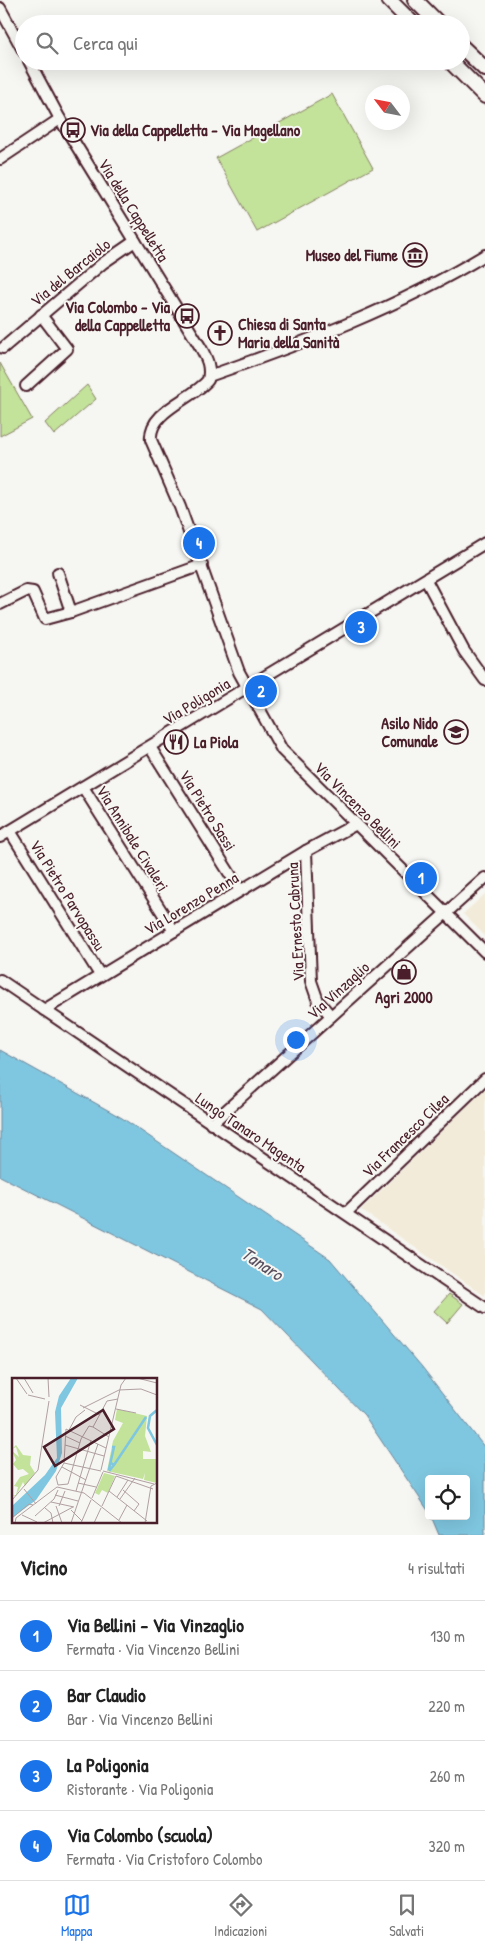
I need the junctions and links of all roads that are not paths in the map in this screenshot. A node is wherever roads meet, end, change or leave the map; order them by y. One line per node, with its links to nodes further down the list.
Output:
1 (389, 0): 4 (main road)
2 (415, 0): 5 (main road)
3 (0, 8): 6 (street)
4 (404, 15)
5 (430, 15)
6 (15, 36)
7 (470, 55): 8 (main road)
8 (485, 69)
9 (34, 70): 12 (street, Via della Cappelletta)
10 (459, 70): 11 (main road)
11 (485, 96)
12 (60, 119): 13 (street); 14 (street, Via della Cappelletta)
13 (0, 159)
14 (135, 241): 16 (street, Via del Barcaiolo); 18 (street, Via della Cappelletta)
15 (485, 255): 18 (street)
16 (42, 315): 17 (street, Via del Barcaiolo); 19 (street, Via del Barcaiolo)
17 (3, 348)
18 (209, 376): 21 (street, Via Vincenzo Bellini)
19 (26, 386)
20 (485, 543): 23 (street, Via Poligonia)
21 (202, 565): 25 (street); 27 (street, Via Vincenzo Bellini)
22 (58, 573): 25 (street)
23 (426, 580): 26 (street); 27 (street, Via Poligonia)
24 (0, 604): 25 (street)
25 (71, 612)
26 (485, 680)
27 (247, 688): 28 (street, Via Poligonia); 30 (street, Via Vincenzo Bellini)
28 (150, 747): 29 (street, Via Poligonia); 35 (street, Via Pietro Sassi)
29 (82, 787): 31 (street, Via Poligonia); 37 (street, Via Annibale Civaleri)
30 (356, 824): 33 (street, Via Lorenzo Penna); 36 (street, Via Vincenzo Bellini)
31 (10, 831): 32 (street, Via Poligonia); 39 (street, Via Pietro Parvopassu)
32 (0, 837)
33 (306, 851): 35 (street, Via Lorenzo Penna); 42 (street, Via Ernesto Cabruna)
34 (485, 878): 36 (street, Via Vinzaglio)
35 (240, 890): 37 (street, Via Lorenzo Penna)
36 (446, 913): 38 (street, Via Vincenzo Bellini); 42 (street, Via Vinzaglio)
37 (174, 931): 39 (street, Via Lorenzo Penna)
38 (485, 952)
39 (100, 975): 41 (street, Via Lorenzo Penna)
40 (0, 980): 41 (street, Lungo Tanaro Magenta)
41 (44, 1010): 44 (street, Lungo Tanaro Magenta)
42 (331, 1016): 44 (street, Via Vinzaglio)
43 (485, 1078): 45 (street, Via Francesco Cilea)
44 (211, 1124): 45 (street, Lungo Tanaro Magenta)
45 (346, 1214): 46 (street, Lungo Tanaro Magenta)
46 (485, 1308)

